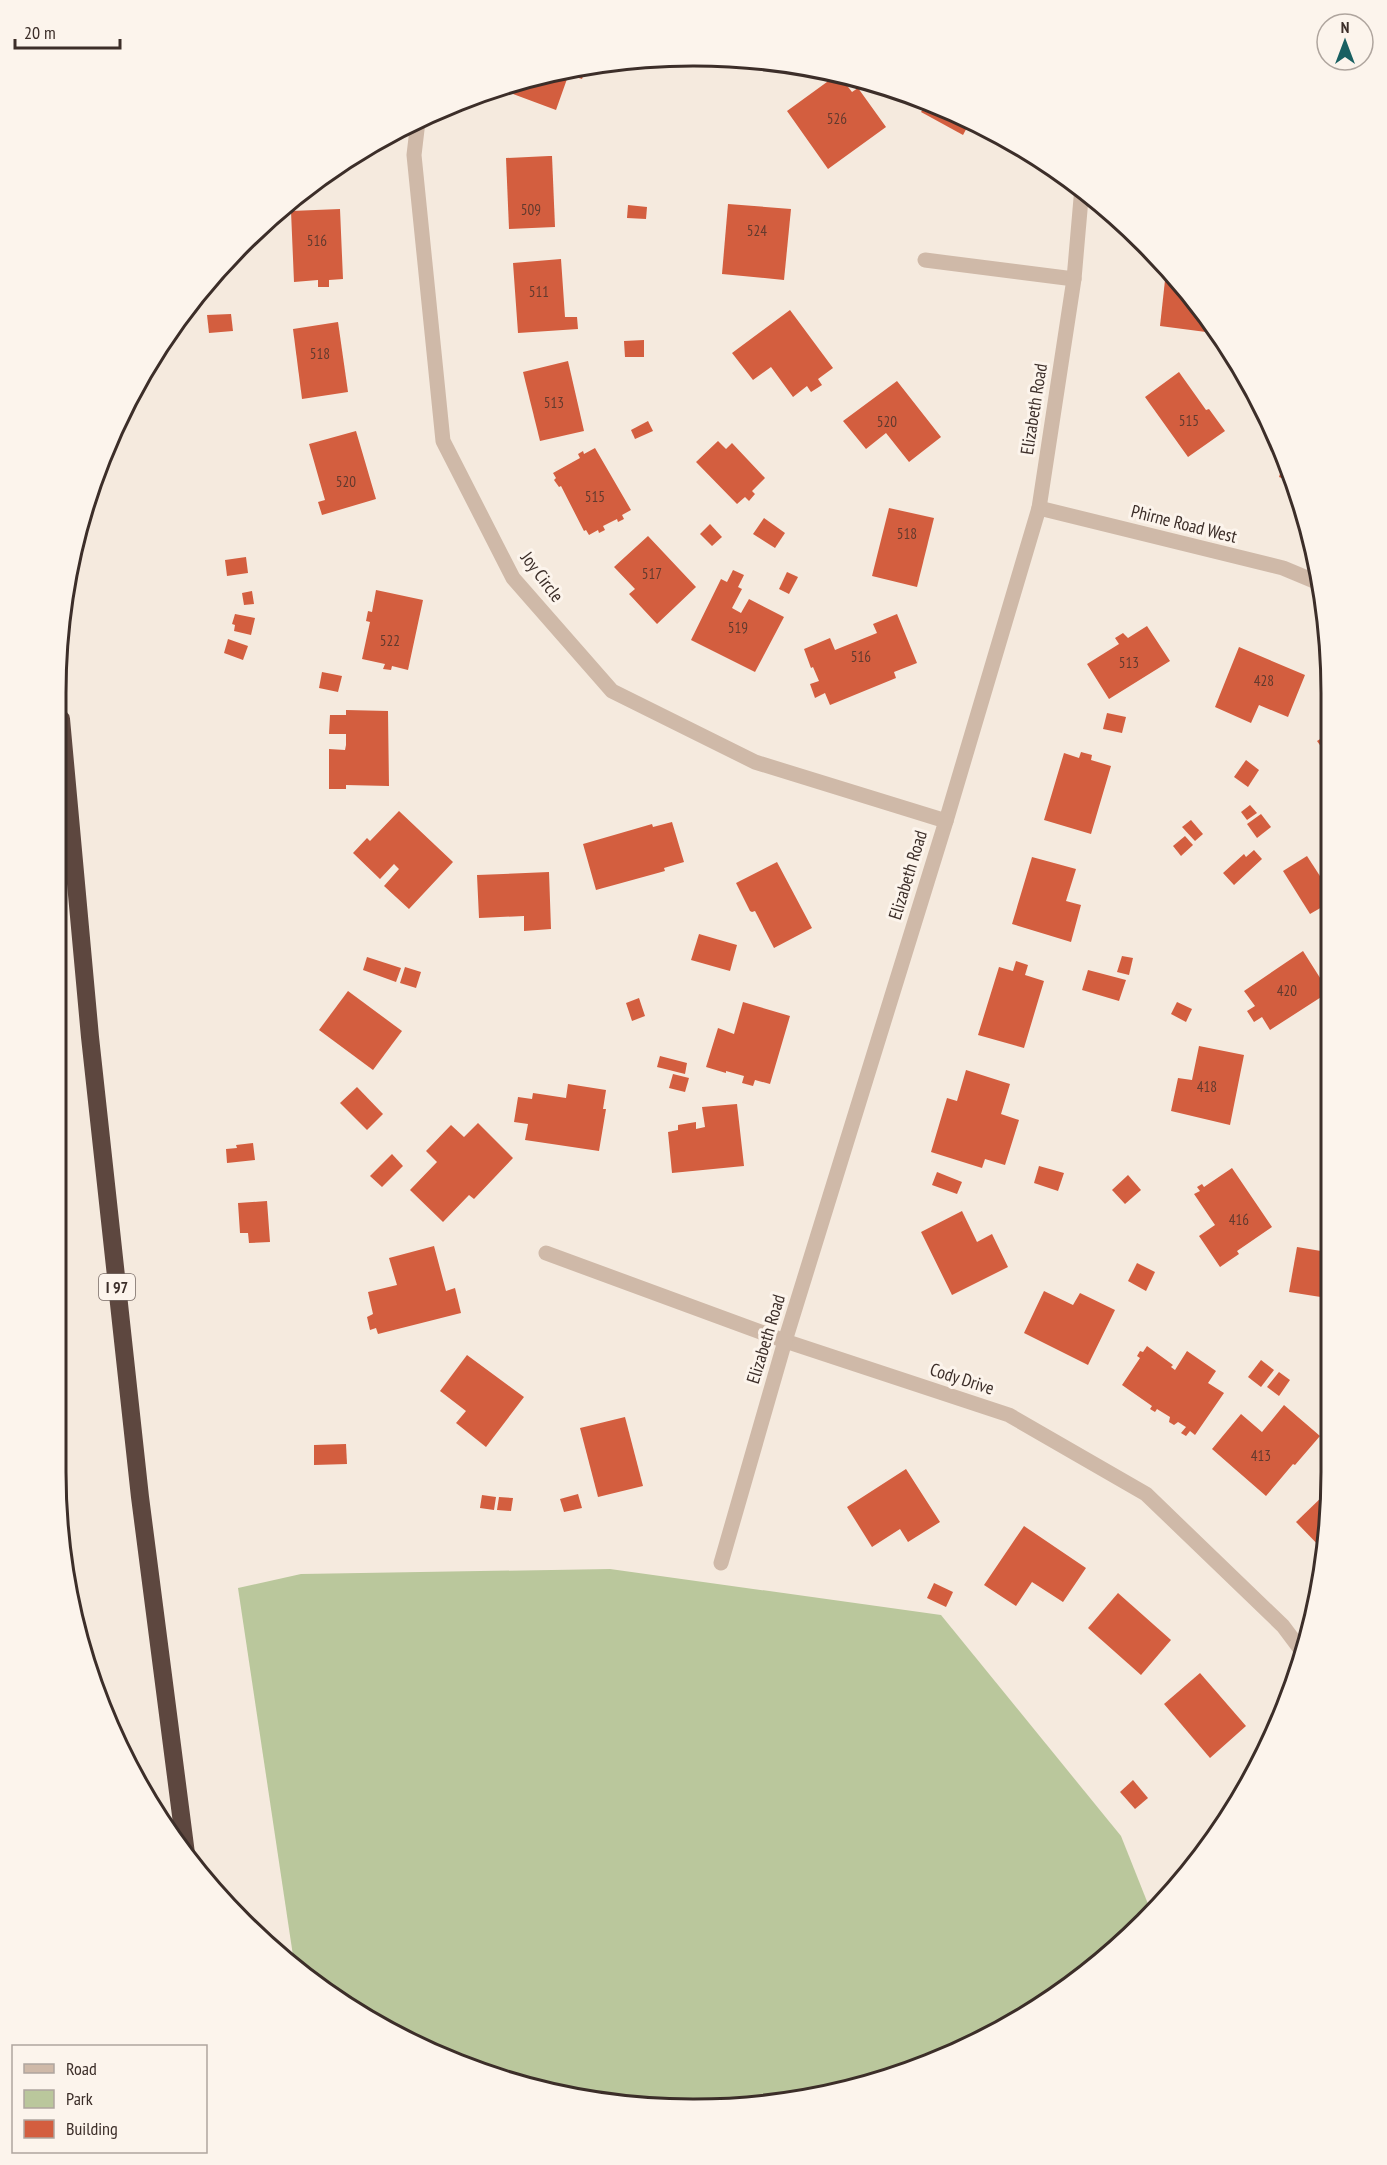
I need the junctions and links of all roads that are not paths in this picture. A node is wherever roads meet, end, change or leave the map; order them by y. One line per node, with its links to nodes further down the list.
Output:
1 (417, 131): 8 (street, Joy Circle)
2 (1081, 201): 4 (street, Elizabeth Road)
3 (925, 260): 4 (street)
4 (1074, 279): 5 (street, Elizabeth Road)
5 (1038, 508): 6 (street, Phirne Road West); 8 (street, Elizabeth Road)
6 (1310, 579)
7 (66, 774): 13 (highway, I 97)
8 (945, 821): 10 (street, Elizabeth Road)
9 (546, 1253): 10 (street, Cody Drive)
10 (785, 1341): 11 (street, Elizabeth Road); 12 (street, Cody Drive)
11 (721, 1563)
12 (1297, 1644)
13 (184, 1836)

